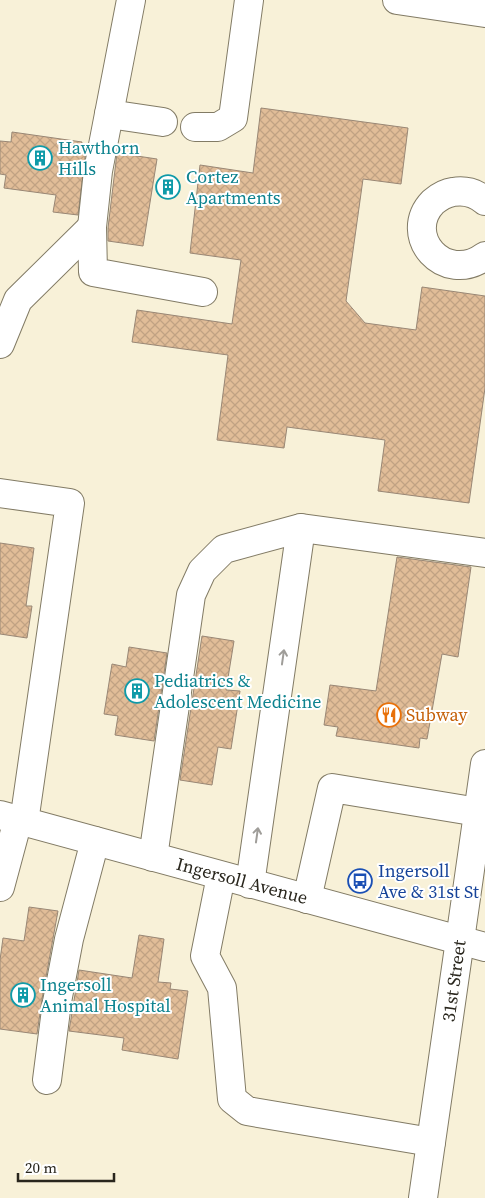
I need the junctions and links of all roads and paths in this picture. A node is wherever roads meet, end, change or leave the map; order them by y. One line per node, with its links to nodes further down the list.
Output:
1 (131, 0): 5 (main road)
2 (249, 0): 7 (main road)
3 (397, 0): 4 (main road)
4 (485, 13)
5 (109, 114): 6 (main road); 9 (main road)
6 (163, 122)
7 (195, 127)
8 (485, 201): 10 (main road)
9 (92, 227): 11 (main road); 12 (main road)
10 (485, 256)
11 (203, 292)
12 (0, 344)
13 (0, 493): 18 (main road)
14 (301, 528): 15 (main road); 20 (main road); 22 (main road, one-way to 14)
15 (485, 553)
16 (485, 764): 17 (main road, 31st Street)
17 (478, 812): 24 (main road); 25 (main road, 31st Street)
18 (14, 819): 19 (main road, Ingersoll Avenue); 23 (main road)
19 (95, 841): 20 (main road, Ingersoll Avenue); 26 (main road)
20 (153, 857): 21 (main road, Ingersoll Avenue)
21 (221, 876): 22 (main road, Ingersoll Avenue); 27 (main road)
22 (250, 884): 24 (main road, Ingersoll Avenue)
23 (0, 887)
24 (307, 899): 25 (main road, Ingersoll Avenue)
25 (472, 944): 27 (main road, 31st Street)
26 (47, 1080)
27 (431, 1142): 28 (main road, 31st Street)
28 (423, 1198)

